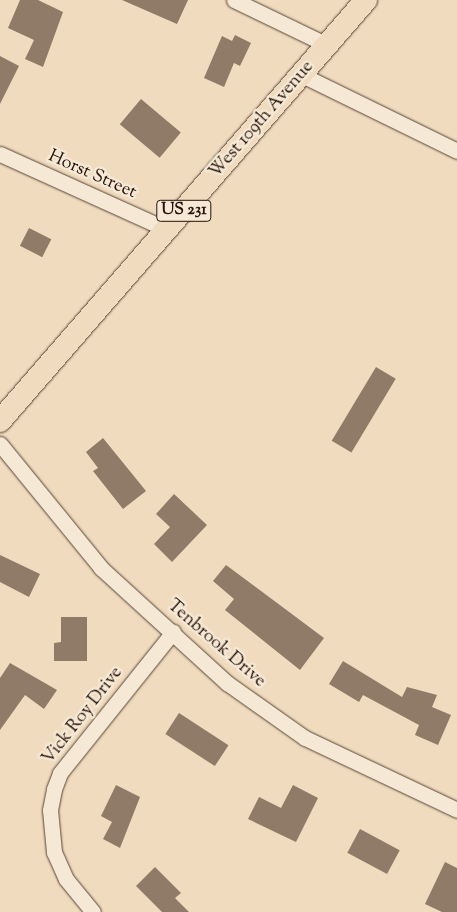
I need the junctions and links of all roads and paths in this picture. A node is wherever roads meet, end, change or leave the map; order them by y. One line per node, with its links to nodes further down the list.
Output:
1 (234, 0): 3 (street)
2 (366, 0): 3 (main road, West 109th Avenue / US 231)
3 (327, 45): 4 (main road, West 109th Avenue / US 231)
4 (300, 74): 5 (street); 7 (main road, West 109th Avenue / US 231)
5 (457, 151)
6 (0, 154): 7 (street, Horst Street)
7 (168, 230): 8 (main road, West 109th Avenue / US 231)
8 (0, 420)
9 (0, 444): 10 (street, Tenbrook Drive)
10 (173, 632): 11 (street, Tenbrook Drive); 12 (street, Vick Roy Drive)
11 (457, 810)
12 (93, 912)

